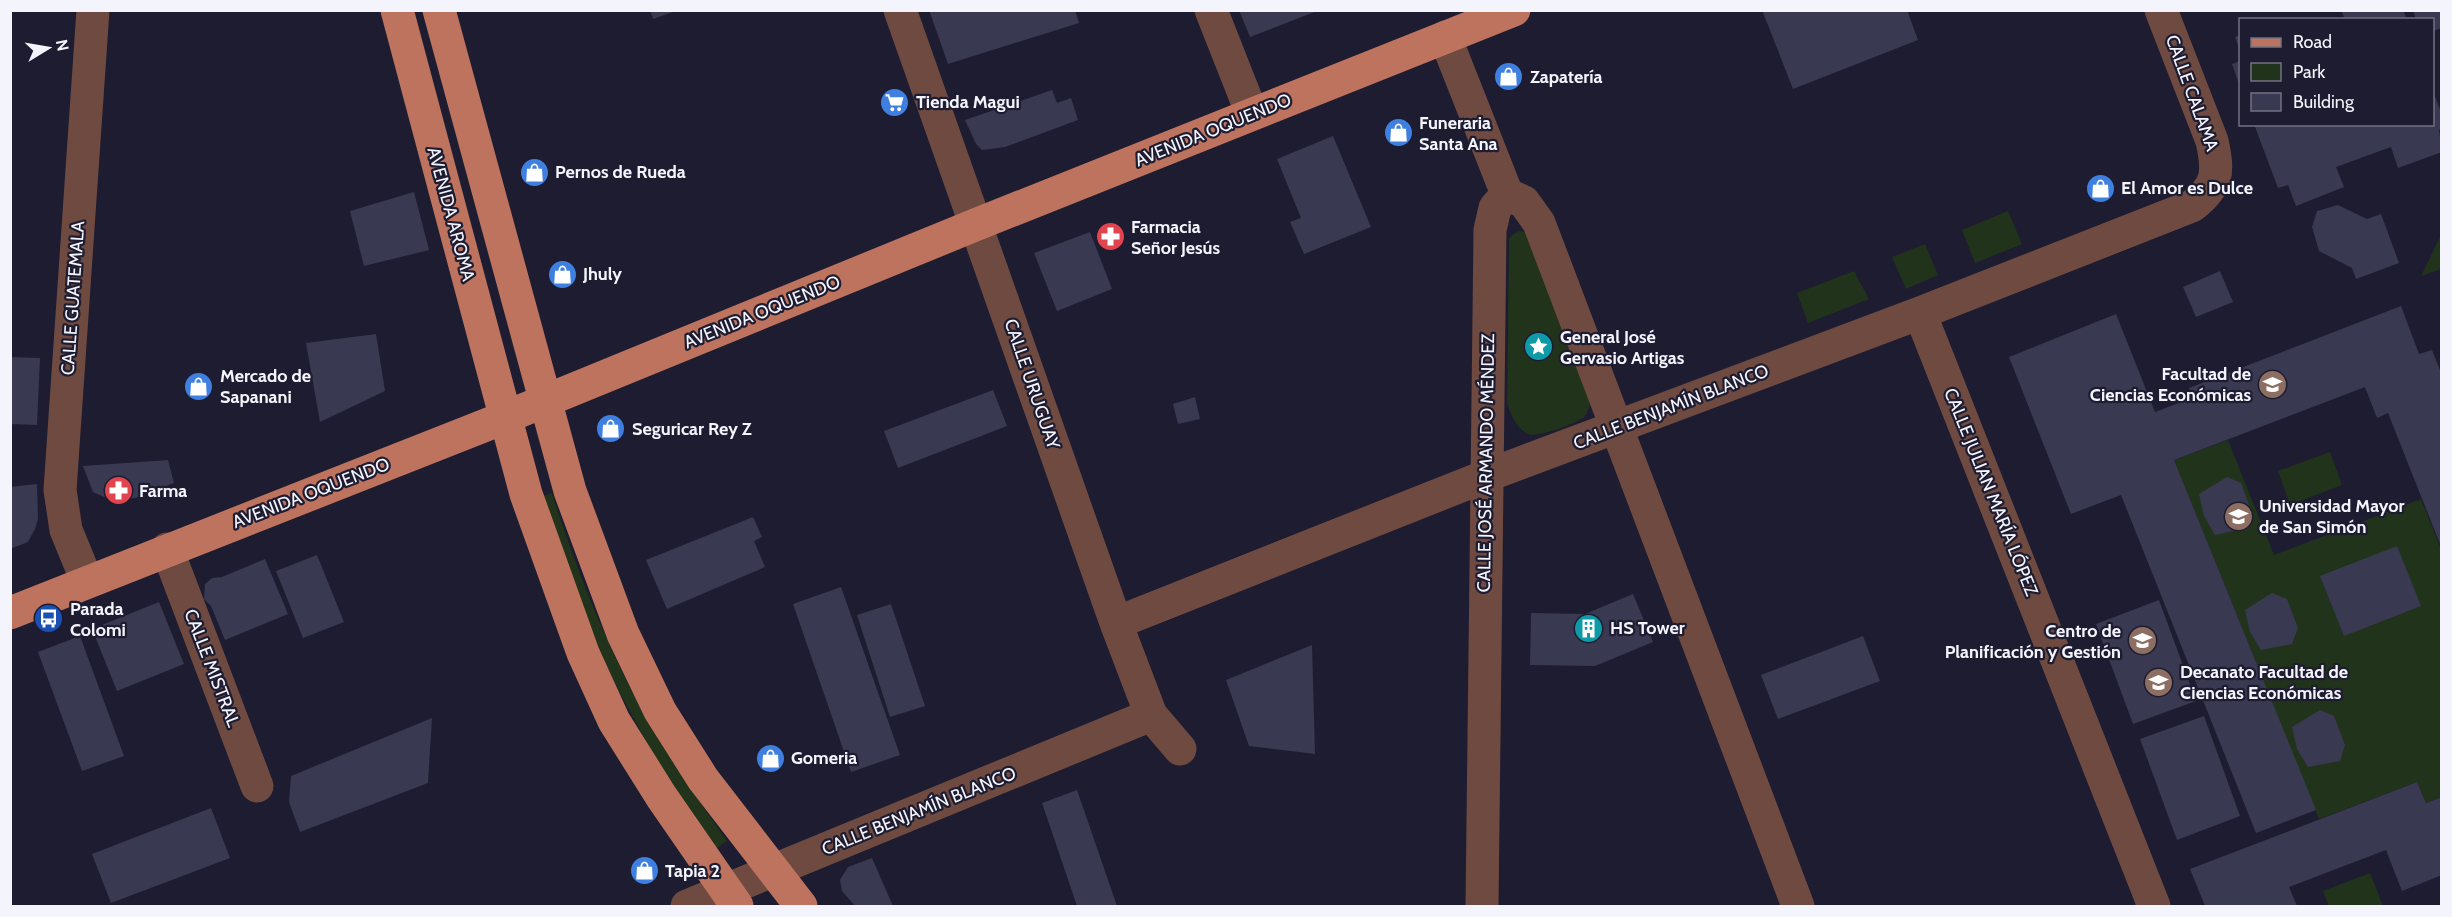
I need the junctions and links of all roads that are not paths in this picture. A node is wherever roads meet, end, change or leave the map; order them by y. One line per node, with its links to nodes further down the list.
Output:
1 (93, 10): 19 (street, CALLE GUATEMALA)
2 (397, 10): 15 (main road, AVENIDA AROMA)
3 (439, 10): 14 (main road)
4 (900, 10): 12 (street, CALLE URUGUAY)
5 (1211, 10): 9 (street)
6 (1514, 10): 8 (main road, AVENIDA OQUENDO)
7 (2161, 10): 10 (street, CALLE CALAMA)
8 (1445, 38): 9 (main road, AVENIDA OQUENDO); 11 (street)
9 (1252, 114): 12 (main road, AVENIDA OQUENDO)
10 (2216, 177): 13 (street, CALLE BENJAMÍN BLANCO)
11 (1507, 194): 16 (street); 17 (street, CALLE JOSÉ ARMANDO MÉNDEZ)
12 (975, 225): 14 (main road, AVENIDA OQUENDO); 21 (street, CALLE URUGUAY)
13 (1920, 313): 16 (street, CALLE BENJAMÍN BLANCO); 31 (street, CALLE JULIAN MARÍA LÓPEZ)
14 (547, 400): 15 (main road, AVENIDA OQUENDO); 25 (main road)
15 (506, 417): 18 (main road, AVENIDA OQUENDO); 26 (main road, AVENIDA AROMA)
16 (1618, 427): 17 (street, CALLE BENJAMÍN BLANCO); 30 (street)
17 (1486, 476): 21 (street, CALLE BENJAMÍN BLANCO); 29 (street, CALLE JOSÉ ARMANDO MÉNDEZ)
18 (167, 549): 19 (main road, AVENIDA OQUENDO); 24 (street, CALLE MISTRAL)
19 (87, 581): 20 (main road, AVENIDA OQUENDO)
20 (10, 613)
21 (1116, 623): 22 (street, CALLE URUGUAY)
22 (1151, 715): 23 (street, CALLE URUGUAY); 25 (street, CALLE BENJAMÍN BLANCO)
23 (1180, 749)
24 (257, 786)
25 (773, 871): 26 (street, CALLE BENJAMÍN BLANCO); 28 (main road)
26 (731, 899): 27 (street, CALLE BENJAMÍN BLANCO)
27 (687, 906)
28 (801, 906)
29 (1482, 906)
30 (1798, 906)
31 (2154, 906)

